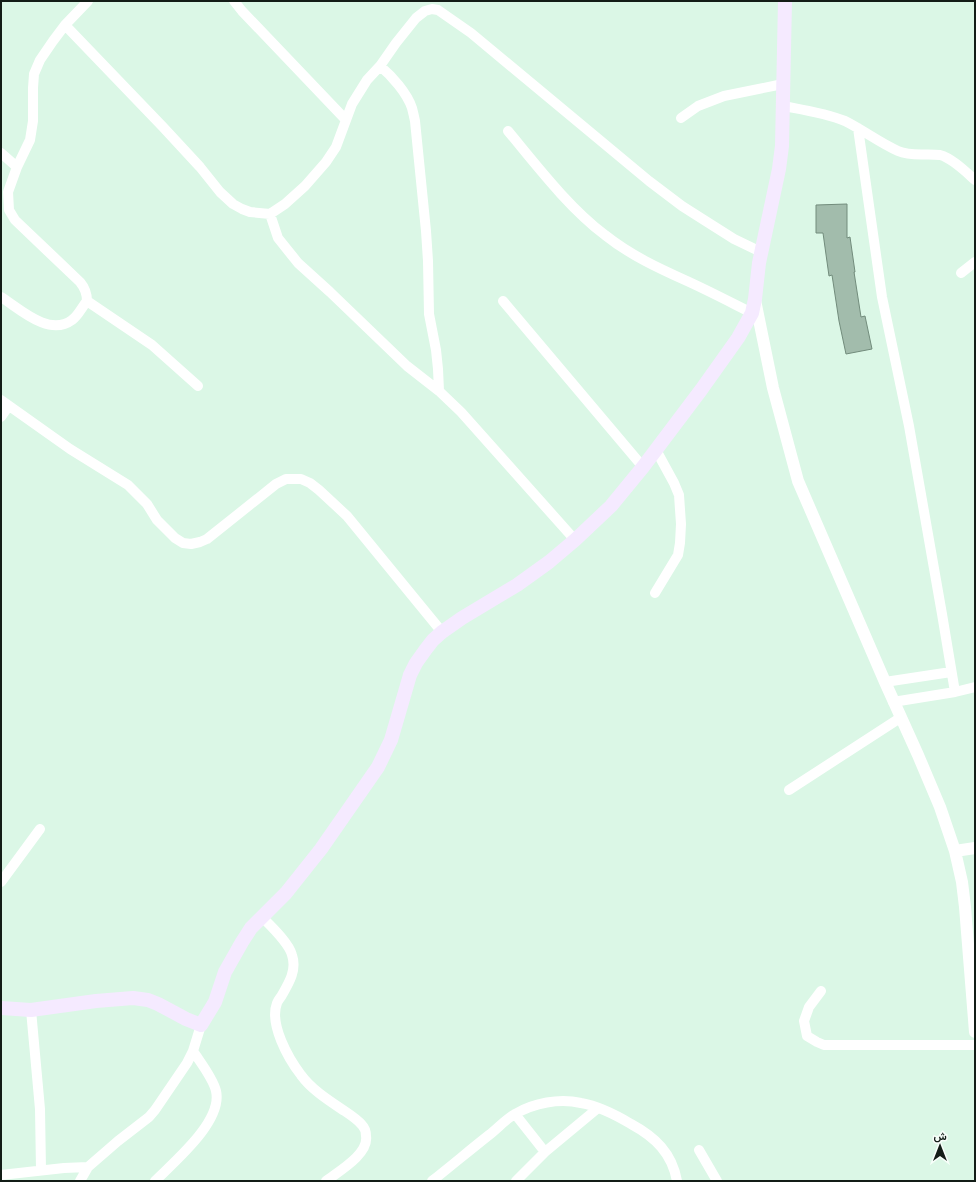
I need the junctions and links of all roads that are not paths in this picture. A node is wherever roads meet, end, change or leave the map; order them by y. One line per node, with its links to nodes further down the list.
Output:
1 (88, 1): 4 (street)
2 (234, 1): 9 (street)
3 (785, 1): 6 (main road)
4 (65, 25): 13 (street); 15 (street)
5 (380, 66): 9 (street); 16 (street); 25 (street)
6 (783, 84): 7 (main road); 8 (street)
7 (783, 106): 10 (street); 16 (main road)
8 (681, 118)
9 (346, 120): 15 (street)
10 (858, 128): 14 (street); 33 (street)
11 (508, 131): 23 (street)
12 (1, 153): 13 (street)
13 (17, 167): 21 (street)
14 (975, 180)
15 (270, 214): 25 (street)
16 (761, 252): 20 (main road)
17 (975, 262): 18 (street)
18 (961, 273)
19 (1, 297): 21 (street)
20 (755, 299): 23 (main road); 34 (street)
21 (87, 301): 24 (street)
22 (503, 301): 29 (street)
23 (752, 313): 28 (main road)
24 (198, 386)
25 (439, 391): 30 (street)
26 (5, 404): 27 (street); 32 (street)
27 (1, 417)
28 (656, 450): 29 (main road); 31 (street)
29 (643, 467): 30 (main road)
30 (575, 540): 32 (main road)
31 (655, 593)
32 (442, 632): 44 (main road)
33 (952, 672): 34 (street); 36 (street)
34 (885, 682): 37 (street)
35 (975, 687): 36 (street)
36 (955, 692): 37 (street)
37 (893, 702): 38 (street)
38 (900, 718): 39 (street); 42 (street)
39 (789, 790)
40 (40, 829): 43 (street)
41 (975, 848): 42 (street)
42 (955, 850): 49 (street)
43 (1, 882)
44 (262, 917): 48 (main road); 61 (street)
45 (821, 991): 50 (street)
46 (1, 1008): 47 (main road)
47 (31, 1010): 48 (main road); 57 (street)
48 (201, 1025): 51 (street)
49 (975, 1032)
50 (975, 1045)
51 (193, 1051): 56 (street); 60 (street)
52 (598, 1108): 53 (street); 55 (street); 64 (street)
53 (515, 1114): 55 (street); 62 (street)
54 (699, 1150): 65 (street)
55 (545, 1152): 63 (street)
56 (88, 1167): 57 (street); 59 (street)
57 (40, 1170): 58 (street)
58 (1, 1175)
59 (80, 1181)
60 (155, 1181)
61 (326, 1181)
62 (432, 1181)
63 (516, 1181)
64 (676, 1181)
65 (717, 1181)

